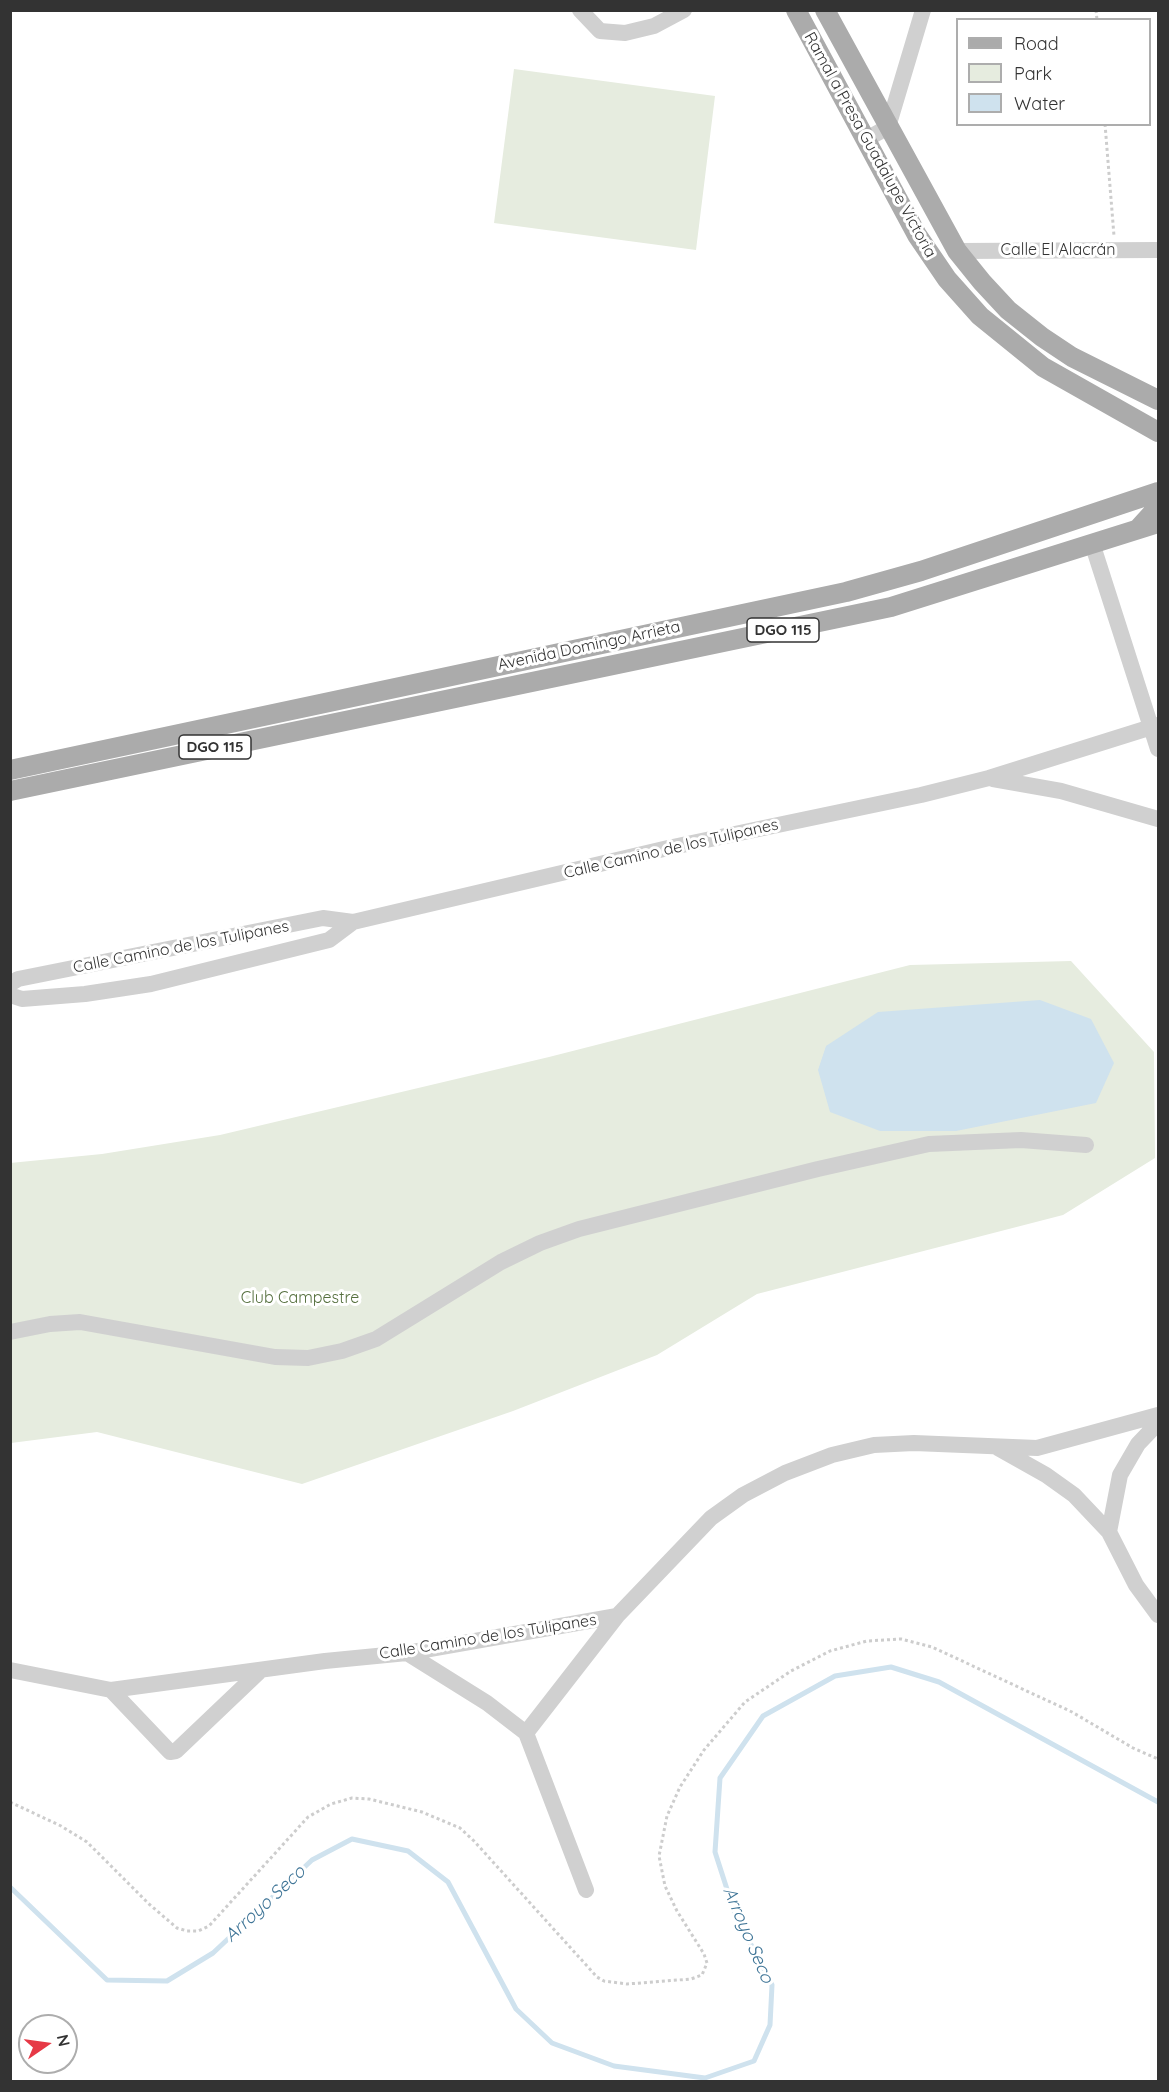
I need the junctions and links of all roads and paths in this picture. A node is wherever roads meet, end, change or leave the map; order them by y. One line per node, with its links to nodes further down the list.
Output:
1 (580, 10): 2 (street)
2 (684, 10)
3 (796, 10): 8 (main road, Ramal a Presa Guadalupe Victoria)
4 (825, 10): 7 (main road, Ramal a Presa Guadalupe Victoria)
5 (923, 10): 7 (street)
6 (1105, 126): 9 (path)
7 (888, 127): 8 (street); 11 (main road, Ramal a Presa Guadalupe Victoria)
8 (864, 140): 13 (main road, Ramal a Presa Guadalupe Victoria)
9 (1115, 250): 10 (street, Calle El Alacrán); 11 (street, Calle El Alacrán)
10 (1158, 250)
11 (957, 251): 12 (main road, Ramal a Presa Guadalupe Victoria)
12 (1157, 400)
13 (1115, 409): 14 (main road); 15 (main road)
14 (1158, 420)
15 (1158, 432)
16 (1158, 477): 18 (main road)
17 (1158, 492): 18 (main road, Avenida Domingo Arrieta / DGO 115)
18 (1132, 501): 20 (main road, Avenida Domingo Arrieta / DGO 115)
19 (1158, 507): 22 (main road)
20 (1082, 516): 23 (main road); 24 (main road, Avenida Domingo Arrieta / DGO 115)
21 (1158, 523): 22 (main road, Avenida Domingo Arrieta / DGO 115)
22 (1138, 530): 23 (main road, Avenida Domingo Arrieta / DGO 115)
23 (1092, 543): 25 (main road, Avenida Domingo Arrieta / DGO 115); 26 (street)
24 (484, 667): 25 (main road); 28 (main road, Avenida Domingo Arrieta / DGO 115)
25 (489, 688): 30 (main road, Avenida Domingo Arrieta / DGO 115)
26 (1154, 726): 27 (street); 29 (street, Calle Camino de los Tulipanes)
27 (1158, 749)
28 (10, 770)
29 (989, 778): 31 (street, Calle Camino de los Tulipanes); 32 (street, Calle Camino de los Tulipanes)
30 (10, 791)
31 (1158, 819)
32 (352, 922): 33 (street, Calle Camino de los Tulipanes); 34 (street, Calle Camino de los Tulipanes)
33 (10, 984)
34 (10, 995)
35 (1086, 1145): 36 (street)
36 (10, 1332)
37 (1158, 1414): 39 (street, Calle Camino de los Tulipanes)
38 (1158, 1423): 40 (street)
39 (995, 1447): 40 (street); 42 (street, Calle Camino de los Tulipanes)
40 (1109, 1532): 41 (street)
41 (1158, 1615)
42 (617, 1616): 43 (street, Calle Camino de los Tulipanes); 47 (street)
43 (406, 1653): 45 (street, Calle Camino de los Tulipanes); 47 (street)
44 (10, 1670): 46 (street, Calle Camino de los Tulipanes)
45 (259, 1672): 46 (street, Calle Camino de los Tulipanes); 46 (street)
46 (111, 1690)
47 (526, 1733): 50 (street)
48 (1158, 1759): 49 (path)
49 (10, 1802)
50 (586, 1890)

